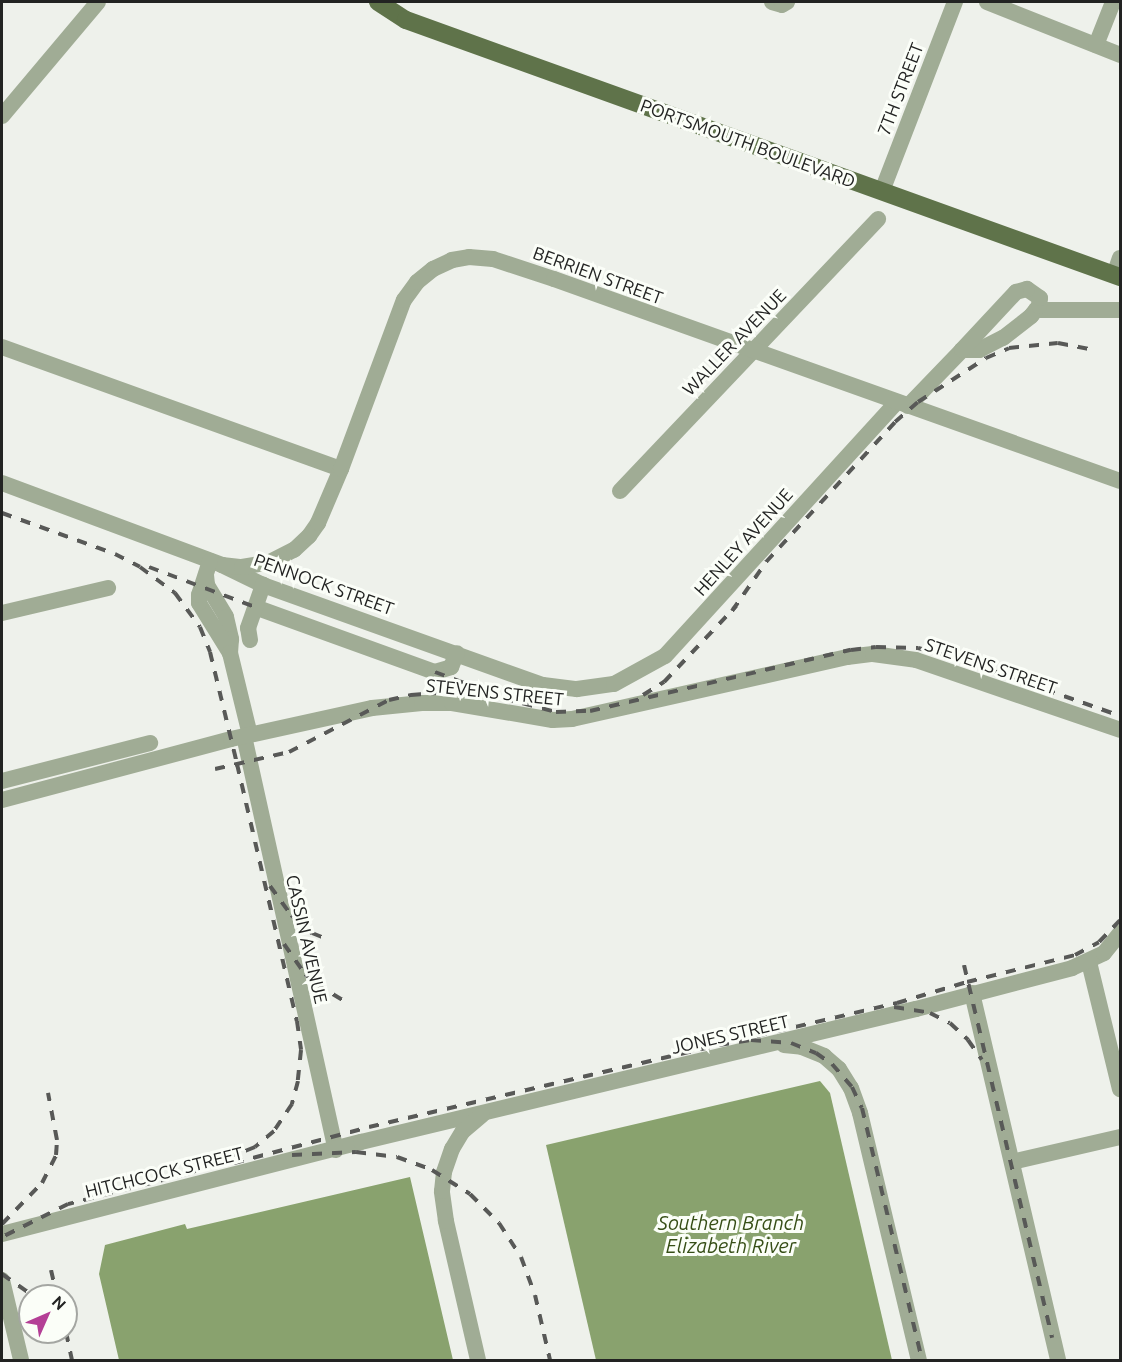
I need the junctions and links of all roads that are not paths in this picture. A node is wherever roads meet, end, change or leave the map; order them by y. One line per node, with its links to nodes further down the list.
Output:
1 (98, 2): 10 (street)
2 (378, 2): 11 (main road, PORTSMOUTH BOULEVARD)
3 (772, 2): 4 (street)
4 (787, 2)
5 (954, 2): 11 (street, 7TH STREET)
6 (987, 2): 8 (street)
7 (1113, 2): 8 (street)
8 (1096, 45): 9 (street)
9 (1120, 55)
10 (2, 116)
11 (882, 191): 13 (main road, PORTSMOUTH BOULEVARD)
12 (878, 219): 18 (street, WALLER AVENUE)
13 (1118, 270)
14 (1036, 310): 15 (street); 17 (street); 17 (street, HENLEY AVENUE)
15 (1120, 310)
16 (2, 347): 20 (street)
17 (962, 350): 19 (street, HENLEY AVENUE)
18 (753, 351): 19 (street, BERRIEN STREET); 20 (street, BERRIEN STREET); 23 (street, WALLER AVENUE)
19 (902, 404): 21 (street, BERRIEN STREET); 31 (street, HENLEY AVENUE)
20 (341, 469): 24 (street, BERRIEN STREET)
21 (1120, 481)
22 (2, 483): 24 (street, PENNOCK STREET)
23 (620, 491)
24 (213, 567): 25 (street, PENNOCK STREET); 34 (street, CASSIN AVENUE)
25 (263, 585): 27 (street); 30 (street, PENNOCK STREET)
26 (108, 588): 28 (street)
27 (255, 607): 29 (street); 30 (street)
28 (2, 614)
29 (250, 640)
30 (457, 653): 31 (street, PENNOCK STREET)
31 (602, 686)
32 (1100, 724): 33 (street, STEVENS STREET); 34 (street, STEVENS STREET); 36 (street)
33 (1120, 730)
34 (247, 736): 38 (street, STEVENS STREET); 46 (street, CASSIN AVENUE)
35 (150, 742): 37 (street)
36 (1120, 743)
37 (2, 782)
38 (2, 800)
39 (1120, 933): 40 (street, JONES STREET)
40 (1089, 962): 41 (street, JONES STREET); 43 (street)
41 (972, 993): 42 (street, JONES STREET); 47 (street)
42 (756, 1048): 44 (street, JONES STREET); 52 (street)
43 (1120, 1089)
44 (492, 1111): 46 (street, JONES STREET); 51 (street)
45 (1120, 1137): 47 (street)
46 (336, 1150): 48 (street, HITCHCOCK STREET)
47 (1012, 1162): 53 (street)
48 (2, 1234)
49 (2, 1280): 50 (street)
50 (21, 1360)
51 (478, 1360)
52 (919, 1360)
53 (1058, 1360)

